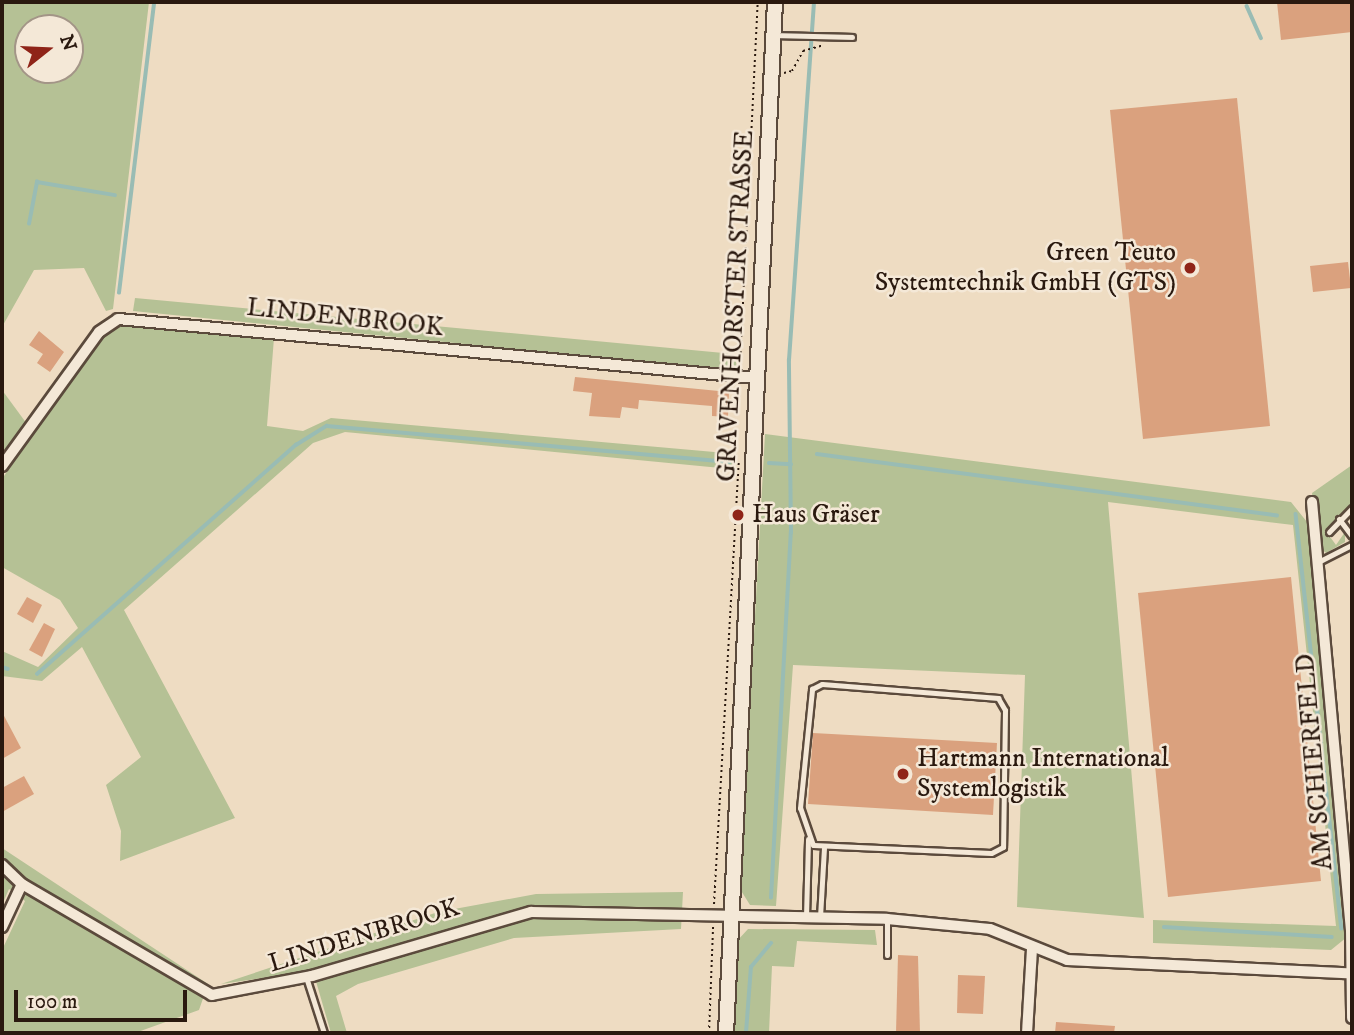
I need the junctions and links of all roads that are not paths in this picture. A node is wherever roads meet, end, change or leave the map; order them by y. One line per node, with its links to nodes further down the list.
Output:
1 (775, 2): 2 (main road, GRAVENHORSTER STRASSE)
2 (774, 35): 3 (lane); 4 (main road, GRAVENHORSTER STRASSE)
3 (852, 37)
4 (750, 378): 5 (street, LINDENBROOK); 17 (main road, GRAVENHORSTER STRASSE)
5 (2, 466)
6 (1312, 502): 12 (street, AM SCHIERFELD)
7 (1352, 508): 8 (lane)
8 (1339, 519): 9 (lane); 10 (lane)
9 (1329, 532)
10 (1352, 536)
11 (1352, 545): 12 (lane)
12 (1318, 562): 24 (street, AM SCHIERFELD)
13 (808, 839): 14 (lane); 14 (lane); 18 (lane)
14 (824, 848): 19 (lane)
15 (2, 865): 16 (street, LINDENBROOK)
16 (22, 884): 21 (street); 25 (street, LINDENBROOK)
17 (733, 916): 18 (street, LINDENBROOK); 25 (street, LINDENBROOK); 28 (main road, GRAVENHORSTER STRASSE)
18 (806, 917): 19 (street, LINDENBROOK)
19 (820, 917): 20 (street, LINDENBROOK)
20 (887, 919): 22 (street, LINDENBROOK); 23 (lane)
21 (2, 927)
22 (1032, 949): 24 (street, LINDENBROOK); 29 (street)
23 (887, 955)
24 (1350, 968): 26 (street, AM SCHIERFELD)
25 (306, 977): 27 (lane)
26 (1352, 1018)
27 (324, 1033)
28 (726, 1033)
29 (1027, 1033)

